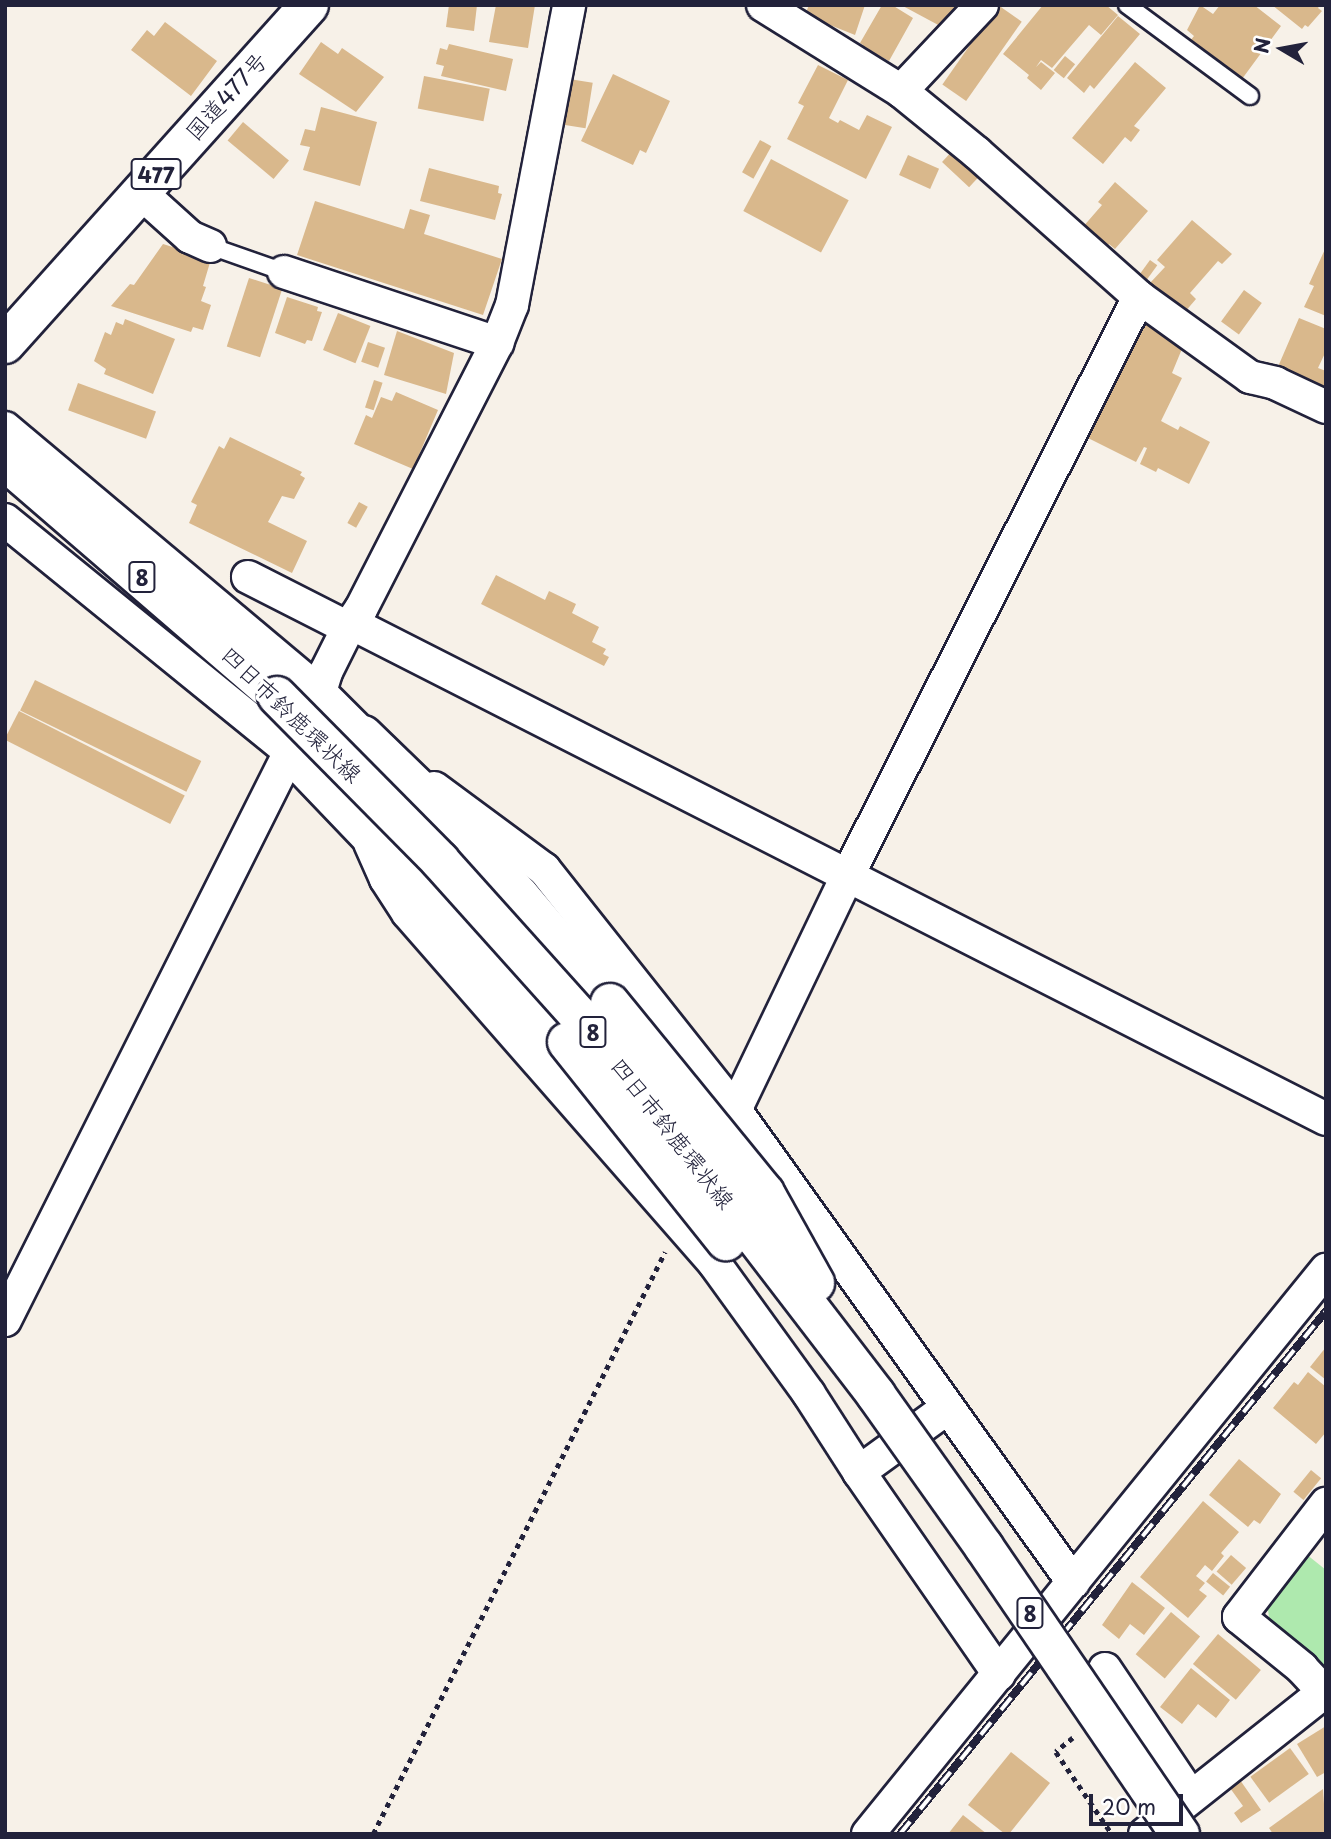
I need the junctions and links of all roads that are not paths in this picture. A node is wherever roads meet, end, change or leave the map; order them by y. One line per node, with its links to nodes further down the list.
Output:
1 (309, 5): 7 (main road, 国道477号 / 477)
2 (331, 5): 7 (street)
3 (569, 5): 14 (street)
4 (762, 5): 8 (street)
5 (982, 5): 8 (street)
6 (1127, 5): 9 (lane)
7 (276, 40): 10 (main road, 国道477号 / 477)
8 (901, 91): 13 (street)
9 (1250, 96)
10 (139, 192): 11 (street); 15 (main road, 国道477号 / 477)
11 (210, 246): 12 (lane)
12 (284, 272): 14 (street)
13 (1139, 297): 16 (street); 26 (street)
14 (497, 343): 21 (street)
15 (5, 344)
16 (1326, 407)
17 (5, 428): 22 (street)
18 (5, 461): 32 (main road, 四日市鈴鹿環状線 / 8, bridge)
19 (5, 520): 24 (street)
20 (247, 578): 21 (street)
21 (349, 626): 22 (street); 26 (street)
22 (320, 692): 23 (street); 24 (street)
23 (363, 735): 27 (street); 32 (main road, 8, bridge)
24 (289, 751): 25 (main road, 8); 31 (street)
25 (363, 829): 29 (street); 32 (main road, 8, bridge)
26 (848, 875): 27 (street); 28 (street)
27 (735, 1110): 29 (street); 33 (street)
28 (1326, 1119)
29 (680, 1224): 34 (street)
30 (1326, 1270): 36 (street)
31 (5, 1320)
32 (876, 1395): 43 (main road, 四日市鈴鹿環状線 / 8, bridge)
33 (947, 1408): 34 (street); 36 (street)
34 (859, 1472): 38 (street)
35 (1326, 1504): 39 (street)
36 (1073, 1582): 38 (street)
37 (1104, 1669): 40 (street)
38 (999, 1674): 41 (street)
39 (1325, 1691): 40 (street)
40 (1191, 1797): 42 (street)
41 (869, 1834)
42 (1145, 1834)
43 (1180, 1834)

